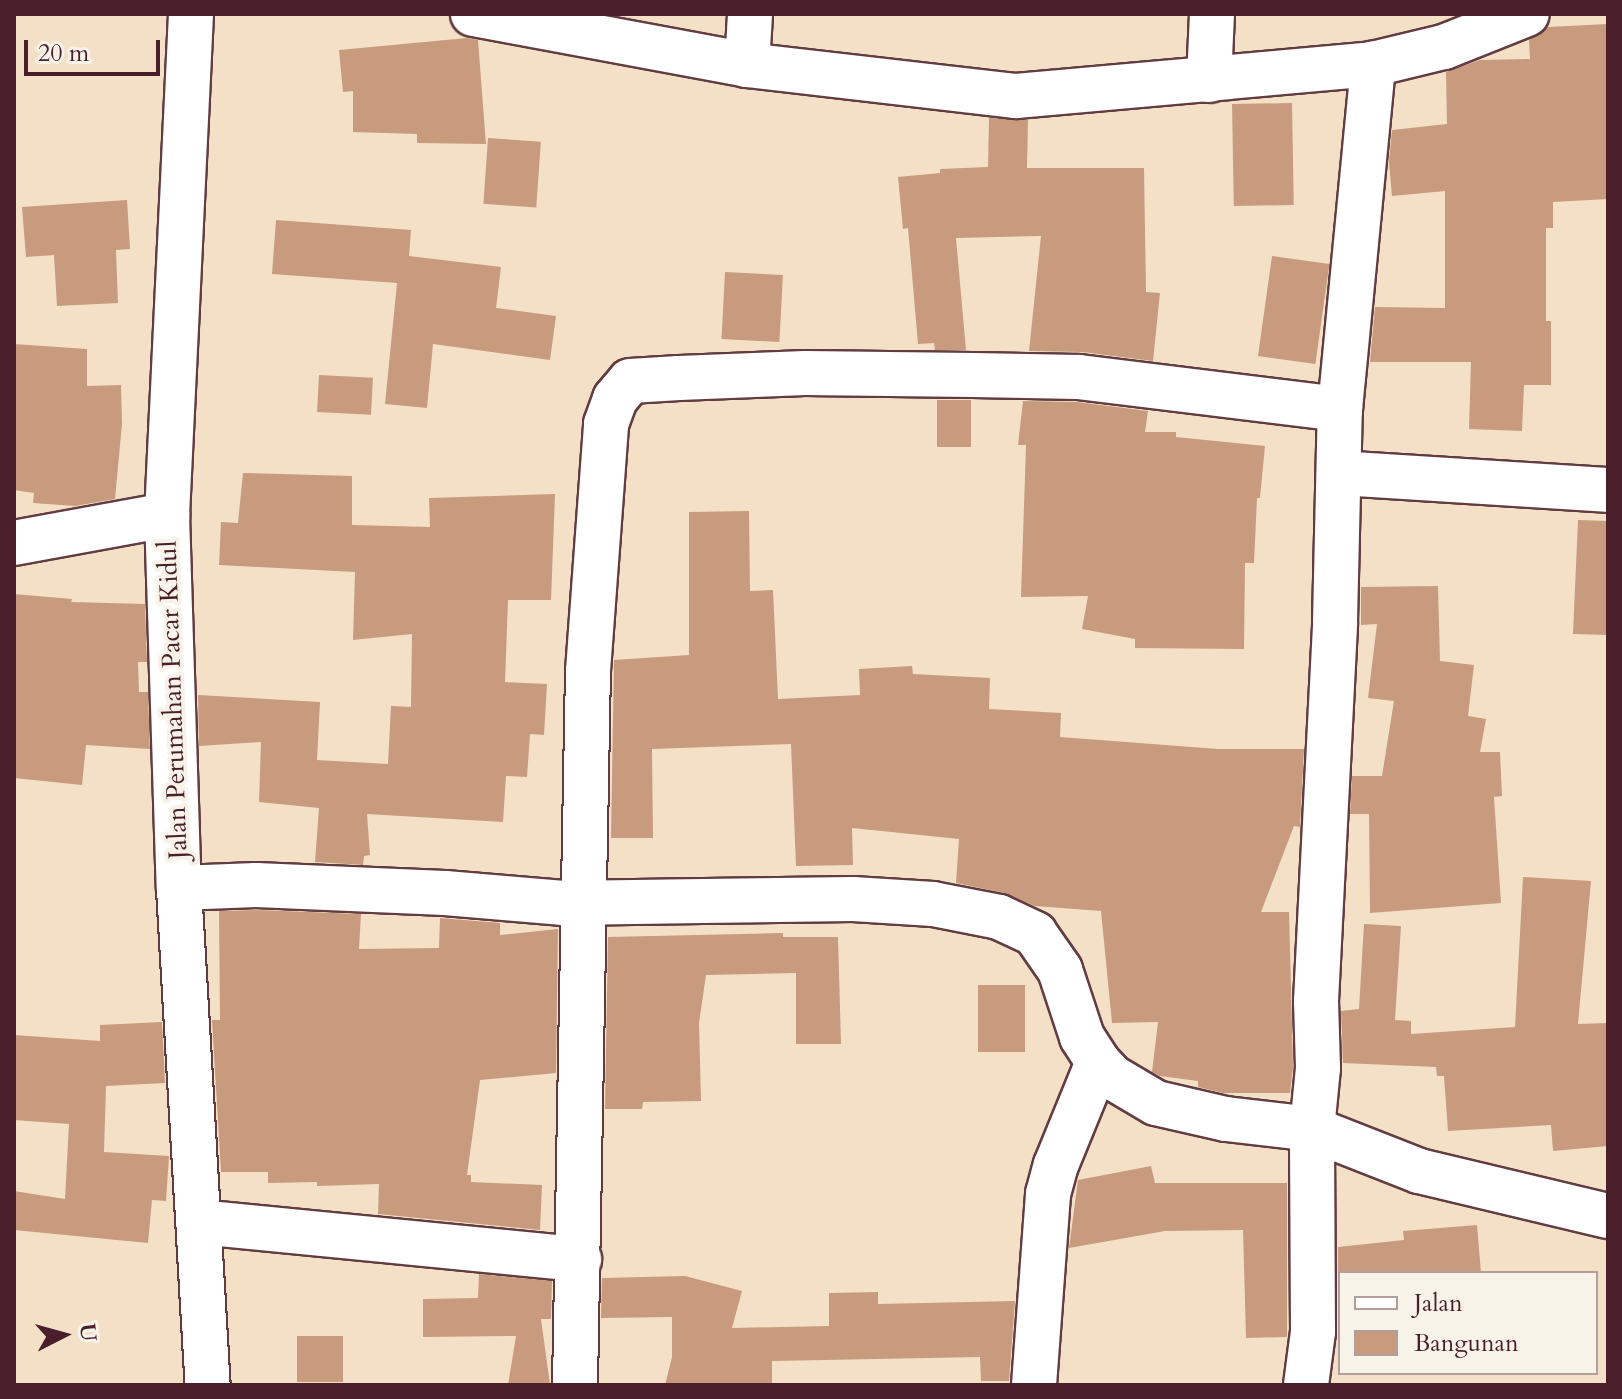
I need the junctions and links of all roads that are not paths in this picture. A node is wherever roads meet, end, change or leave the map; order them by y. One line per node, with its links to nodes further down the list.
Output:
1 (191, 14): 12 (street, Jalan Perumahan Pacar Kidul)
2 (473, 14): 7 (street)
3 (750, 14): 7 (street)
4 (1212, 14): 8 (street)
5 (1527, 14): 6 (street)
6 (1373, 64): 8 (street); 9 (street)
7 (747, 65): 8 (street)
8 (1209, 80)
9 (1340, 409): 10 (street); 15 (street)
10 (1339, 473): 11 (street); 17 (street)
11 (1608, 490)
12 (167, 515): 13 (street); 14 (street, Jalan Perumahan Pacar Kidul)
13 (14, 543)
14 (179, 888): 15 (street); 19 (street, Jalan Perumahan Pacar Kidul)
15 (582, 902): 16 (street); 20 (street)
16 (1098, 1062): 17 (street); 23 (street)
17 (1312, 1129): 18 (street); 24 (street)
18 (1608, 1216)
19 (199, 1222): 20 (street); 21 (street, Jalan Perumahan Pacar Kidul)
20 (579, 1259): 22 (street)
21 (208, 1385)
22 (575, 1385)
23 (1034, 1385)
24 (1306, 1385)

